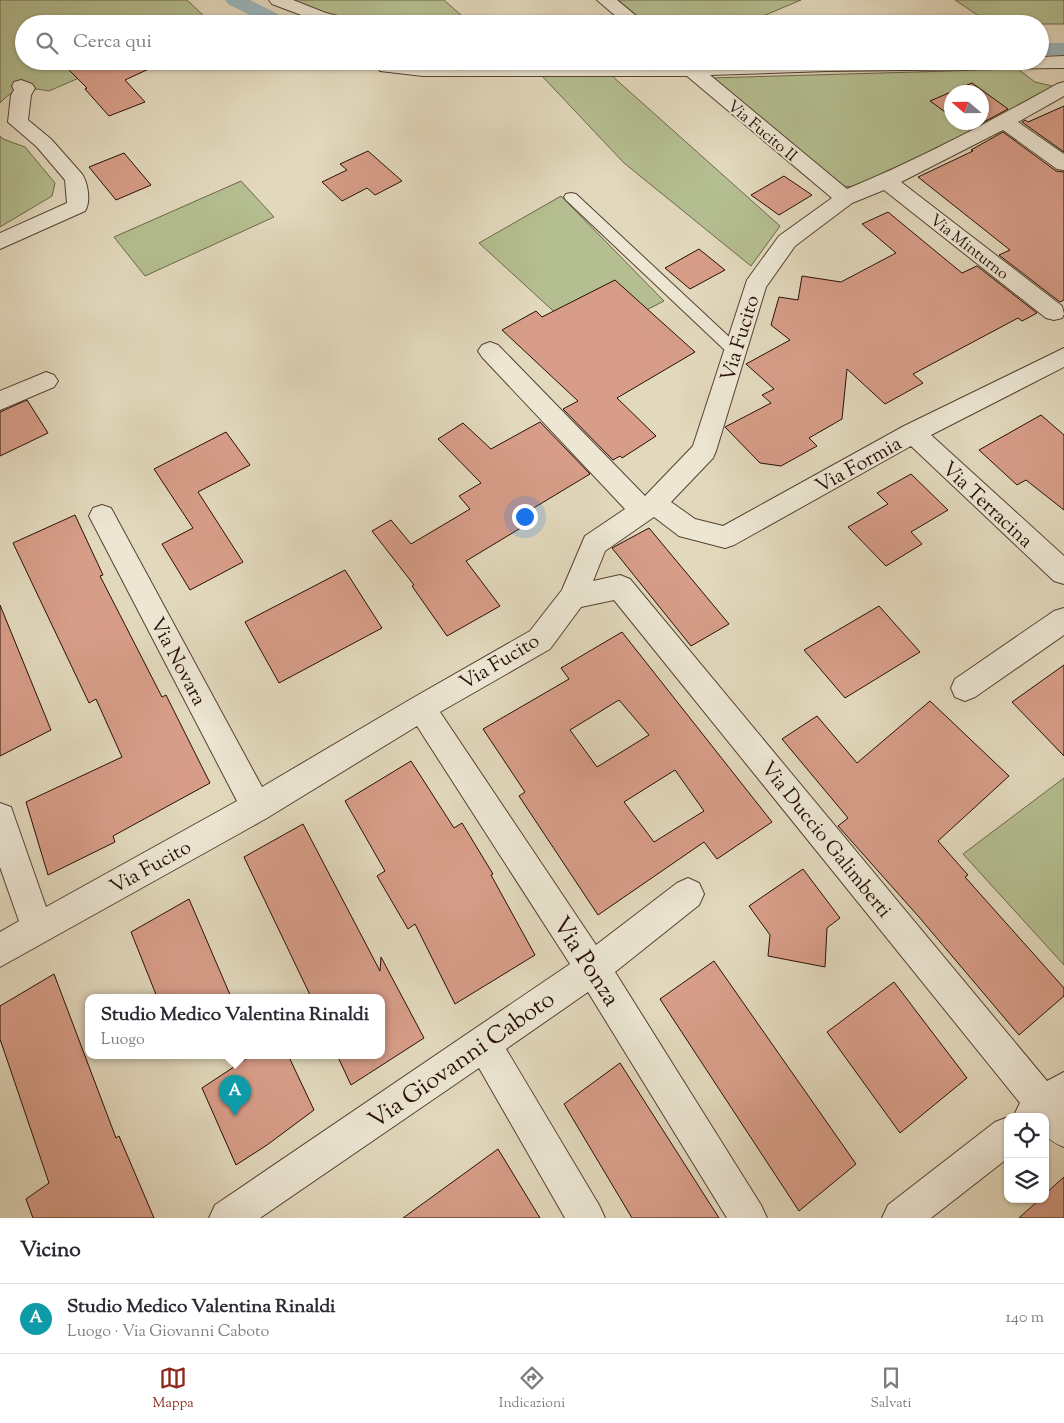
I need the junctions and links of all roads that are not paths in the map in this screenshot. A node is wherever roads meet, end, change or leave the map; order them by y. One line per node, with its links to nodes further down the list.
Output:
1 (278, 0): 3 (street)
2 (606, 0): 4 (street)
3 (315, 15)
4 (625, 15)
5 (1049, 62): 6 (street)
6 (1064, 62)
7 (692, 70): 14 (street, Via Fucito II)
8 (21, 86): 15 (street)
9 (1064, 88): 10 (street, Via Fucito)
10 (1004, 122): 11 (street); 12 (street, Via Fucito)
11 (1064, 164)
12 (886, 181): 14 (street, Via Fucito); 16 (street, Via Minturno)
13 (571, 198): 18 (lane)
14 (845, 198): 18 (street, Via Fucito)
15 (0, 242)
16 (1054, 312)
17 (490, 351): 23 (street, Via Formia)
18 (735, 351): 23 (street, Via Fucito)
19 (1064, 357): 22 (street, Via Formia)
20 (46, 381): 21 (street)
21 (0, 401)
22 (913, 433): 23 (street, Via Formia); 25 (street, Via Terracina)
23 (649, 507): 26 (street, Via Fucito)
24 (102, 516): 30 (street, Via Novara)
25 (1064, 573)
26 (573, 597): 29 (street, Via Fucito); 37 (street, Via Duccio Galimberti)
27 (1064, 620): 28 (street)
28 (965, 688)
29 (421, 708): 30 (street, Via Fucito); 35 (street, Via Ponza)
30 (256, 807): 33 (street, Via Fucito)
31 (0, 818): 33 (street)
32 (688, 894): 35 (street, Via Giovanni Caboto)
33 (39, 928): 34 (street, Via Fucito)
34 (0, 950)
35 (592, 968): 36 (street, Via Giovanni Caboto); 41 (street, Via Ponza)
36 (484, 1044): 39 (street, Via Giovanni Caboto); 40 (street)
37 (1051, 1110)
38 (1004, 1138): 42 (street)
39 (228, 1218)
40 (586, 1218)
41 (748, 1218)
42 (901, 1218)

